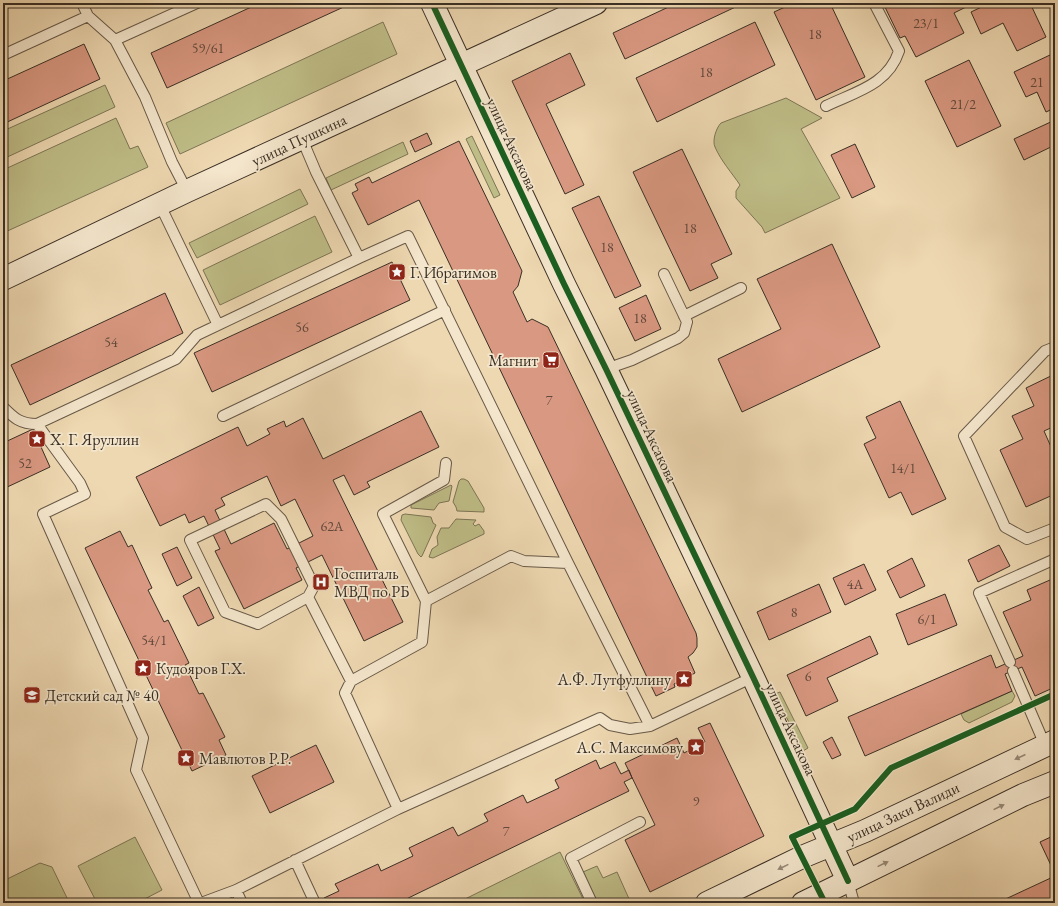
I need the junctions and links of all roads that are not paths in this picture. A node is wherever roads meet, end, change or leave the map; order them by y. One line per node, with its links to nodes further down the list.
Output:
1 (6, 3): 7 (lane)
2 (82, 3): 8 (lane)
3 (197, 3): 9 (lane)
4 (432, 3): 11 (main road, улица Аксакова)
5 (596, 3): 11 (main road, улица Пушкина)
6 (874, 3): 12 (lane)
7 (3, 4)
8 (88, 16): 9 (lane); 10 (lane)
9 (115, 40): 14 (lane)
10 (3, 55)
11 (462, 65): 13 (main road, улица Пушкина); 24 (main road, улица Аксакова)
12 (826, 106)
13 (302, 139): 14 (main road, улица Пушкина); 16 (lane)
14 (187, 191): 15 (main road, улица Пушкина)
15 (160, 204): 18 (main road, улица Пушкина); 22 (lane)
16 (359, 258): 20 (lane); 22 (lane)
17 (664, 274): 21 (lane)
18 (3, 279)
19 (741, 288): 21 (lane)
20 (445, 310): 26 (lane); 31 (lane)
21 (684, 316): 24 (lane)
22 (218, 325): 27 (lane)
23 (1055, 347): 29 (lane)
24 (606, 369): 34 (main road, улица Аксакова)
25 (3, 407): 27 (lane)
26 (223, 416)
27 (37, 424): 45 (lane)
28 (446, 463): 33 (lane)
29 (1055, 528)
30 (1055, 559): 37 (lane)
31 (568, 563): 33 (lane); 36 (lane)
32 (308, 597): 32 (lane); 35 (lane)
33 (426, 601): 35 (lane)
34 (753, 677): 36 (lane); 41 (main road, улица Аксакова)
35 (350, 681): 39 (lane)
36 (650, 726): 39 (lane)
37 (1050, 743): 41 (main road, улица Заки Валиди, one-way to 41)
38 (1055, 782): 43 (main road, one-way to 38)
39 (398, 809): 42 (lane)
40 (640, 822): 48 (lane)
41 (831, 846): 43 (main road, улица Аксакова); 49 (main road, улица Заки Валиди, one-way to 49)
42 (295, 860): 44 (lane); 47 (lane)
43 (848, 881): 50 (main road); 51 (lane)
44 (236, 890): 45 (lane); 46 (lane)
45 (200, 903)
46 (242, 903)
47 (315, 903)
48 (592, 903)
49 (707, 903)
50 (803, 903)
51 (854, 903)

